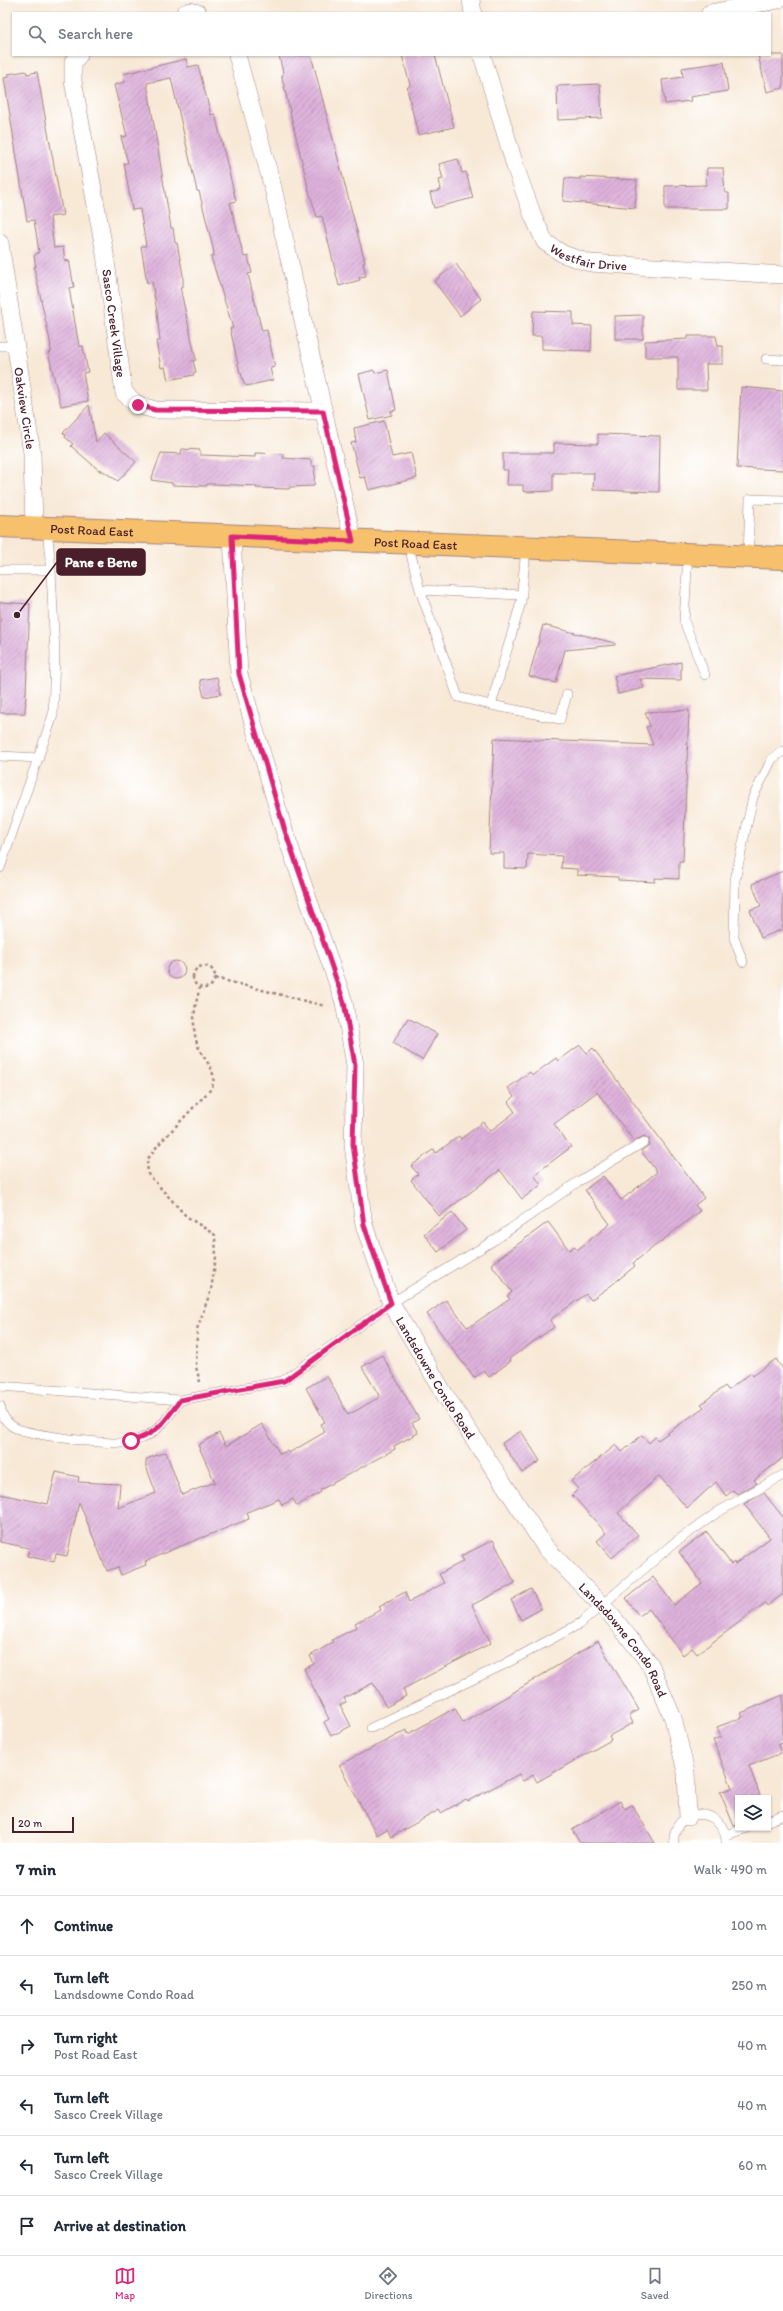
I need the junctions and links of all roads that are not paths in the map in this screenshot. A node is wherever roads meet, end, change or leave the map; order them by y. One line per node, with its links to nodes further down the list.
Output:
1 (471, 0): 3 (street)
2 (778, 0): 4 (street)
3 (473, 12)
4 (715, 12)
5 (78, 56): 13 (street, Sasco Creek Village)
6 (237, 56): 13 (street)
7 (482, 56): 9 (street, Westfair Drive)
8 (0, 243): 10 (street, Oakview Circle)
9 (783, 274)
10 (7, 346): 16 (street, Oakview Circle)
11 (766, 359): 12 (lane)
12 (783, 360)
13 (323, 411): 18 (street)
14 (783, 500): 22 (lane)
15 (0, 526): 16 (main road, Post Road East)
16 (41, 527): 17 (main road, Post Road East); 25 (lane)
17 (232, 536): 18 (main road, Post Road East); 37 (street, Landsdowne Condo Road)
18 (353, 541): 19 (main road, Post Road East)
19 (408, 543): 20 (main road, Post Road East); 26 (lane)
20 (526, 548): 21 (main road, Post Road East); 27 (lane)
21 (688, 554): 22 (main road, Post Road East); 28 (lane)
22 (748, 556): 23 (main road, Post Road East)
23 (783, 558)
24 (0, 570): 25 (lane)
25 (51, 570): 33 (lane)
26 (420, 590): 27 (lane); 30 (lane)
27 (522, 595): 30 (lane)
28 (705, 675)
29 (568, 694): 30 (lane)
30 (491, 705)
31 (783, 751): 35 (lane)
32 (0, 756): 33 (lane)
33 (39, 758): 34 (lane)
34 (0, 868)
35 (743, 962)
36 (644, 1142): 37 (lane)
37 (391, 1303): 39 (lane); 42 (street, Landsdowne Condo Road)
38 (0, 1386): 39 (lane)
39 (180, 1400): 40 (lane)
40 (0, 1406)
41 (783, 1475): 42 (lane)
42 (602, 1606): 43 (lane); 45 (street, Landsdowne Condo Road)
43 (371, 1728)
44 (783, 1815): 46 (lane)
45 (688, 1817): 48 (lane); 49 (lane)
46 (771, 1820)
47 (741, 1831): 48 (lane)
48 (726, 1839)
49 (674, 1843)

